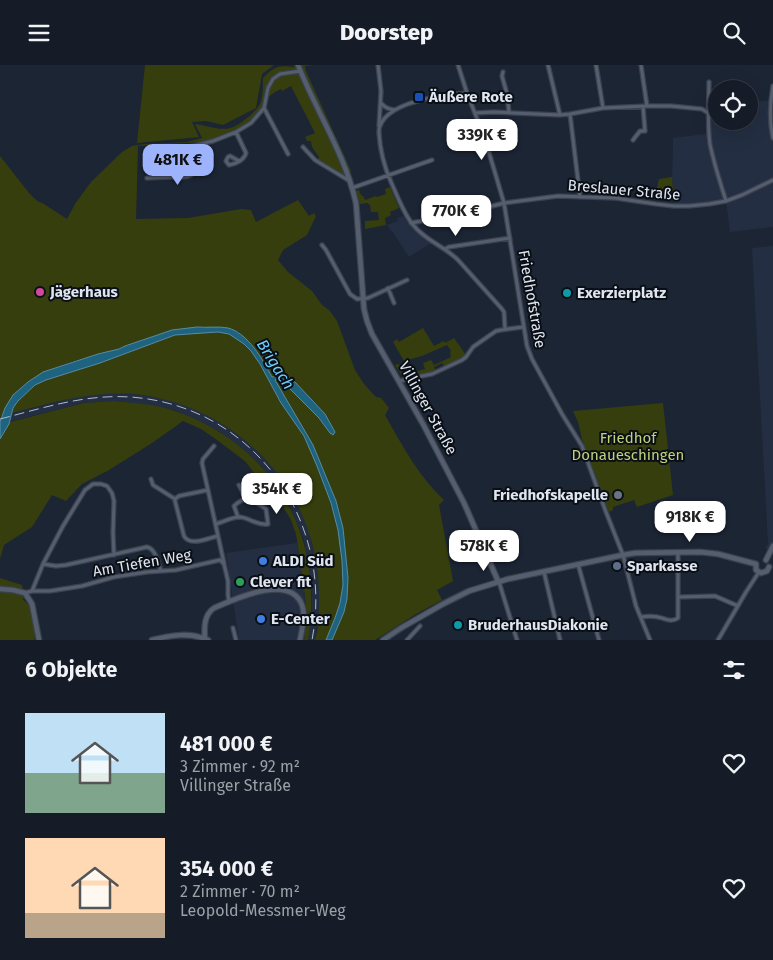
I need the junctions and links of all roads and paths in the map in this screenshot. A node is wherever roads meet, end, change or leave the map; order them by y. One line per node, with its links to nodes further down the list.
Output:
1 (298, 65): 7 (main road, Villinger Straße)
2 (378, 65): 11 (street)
3 (458, 65): 10 (street, Friedhofstraße)
4 (548, 65): 21 (street)
5 (596, 65): 15 (street)
6 (641, 65): 13 (street)
7 (300, 71): 14 (street); 36 (main road, Villinger Straße)
8 (503, 73): 17 (street)
9 (773, 86): 25 (street)
10 (467, 93): 16 (street); 18 (street, Friedhofstraße)
11 (380, 101): 16 (street); 22 (street)
12 (642, 106): 13 (street); 15 (street); 26 (street)
13 (647, 106): 19 (street)
14 (264, 107): 24 (street); 28 (street)
15 (603, 108): 20 (street)
16 (396, 110): 22 (street)
17 (509, 112): 18 (street); 21 (street)
18 (475, 113): 40 (street, Friedhofstraße)
19 (708, 113)
20 (570, 114): 21 (street); 38 (street)
21 (560, 115)
22 (379, 126): 31 (street)
23 (709, 130): 39 (street)
24 (236, 132): 30 (street); 33 (street)
25 (773, 138)
26 (633, 139)
27 (303, 147): 36 (street)
28 (288, 154)
29 (432, 160): 31 (street)
30 (240, 161)
31 (388, 175): 37 (street); 41 (street)
32 (183, 176): 33 (street)
33 (172, 177): 34 (street)
34 (147, 178)
35 (773, 179): 39 (street, Breslauer Straße)
36 (350, 180): 37 (main road, Villinger Straße)
37 (352, 188): 47 (main road, Villinger Straße)
38 (580, 197): 39 (street, Breslauer Straße); 40 (street, Breslauer Straße)
39 (726, 201)
40 (504, 203): 41 (street, Breslauer Straße); 42 (street, Friedhofstraße)
41 (411, 223): 44 (street)
42 (510, 238): 44 (street, Friedhofstraße); 49 (street, Friedhofstraße)
43 (322, 245): 47 (street)
44 (445, 249): 50 (street)
45 (407, 279): 46 (street)
46 (388, 288): 47 (street); 48 (street)
47 (363, 299): 51 (main road, Villinger Straße)
48 (394, 303)
49 (524, 327): 50 (street); 64 (street, Friedhofstraße)
50 (505, 329): 51 (street)
51 (400, 381): 74 (main road, Villinger Straße)
52 (214, 446): 55 (street)
53 (151, 479): 56 (street)
54 (239, 485): 57 (street)
55 (208, 490): 56 (street); 59 (street)
56 (176, 499): 60 (street)
57 (246, 499): 58 (street); 58 (street)
58 (238, 517): 59 (street)
59 (216, 524): 60 (street)
60 (218, 535): 66 (street)
61 (773, 546): 65 (main road)
62 (678, 552): 64 (main road); 69 (main road); 78 (street)
63 (114, 555): 67 (street); 67 (street); 71 (street)
64 (623, 555): 68 (main road); 81 (street, Friedhofstraße)
65 (766, 560): 69 (main road); 70 (main road)
66 (224, 563): 71 (street, Am Tiefen Weg); 79 (street)
67 (43, 564): 76 (street)
68 (578, 564): 72 (main road); 93 (street)
69 (756, 564): 73 (main road)
70 (771, 567): 73 (main road)
71 (161, 571): 76 (street, Am Tiefen Weg)
72 (544, 572): 74 (main road); 92 (street)
73 (759, 572): 80 (street)
74 (498, 581): 85 (main road); 91 (street, Villinger Straße)
75 (0, 589): 77 (main road)
76 (32, 591): 77 (street, Am Tiefen Weg)
77 (25, 593): 86 (main road)
78 (679, 597): 80 (street); 81 (street)
79 (229, 602): 84 (main road); 89 (main road)
80 (738, 606): 95 (street)
81 (640, 617): 94 (street, Friedhofstraße)
82 (420, 626): 90 (street)
83 (233, 628): 88 (street)
84 (206, 639): 87 (main road)
85 (386, 639)
86 (39, 640)
87 (152, 640)
88 (236, 640)
89 (300, 640)
90 (407, 640)
91 (518, 640)
92 (560, 640)
93 (599, 640)
94 (650, 640)
95 (718, 640)

